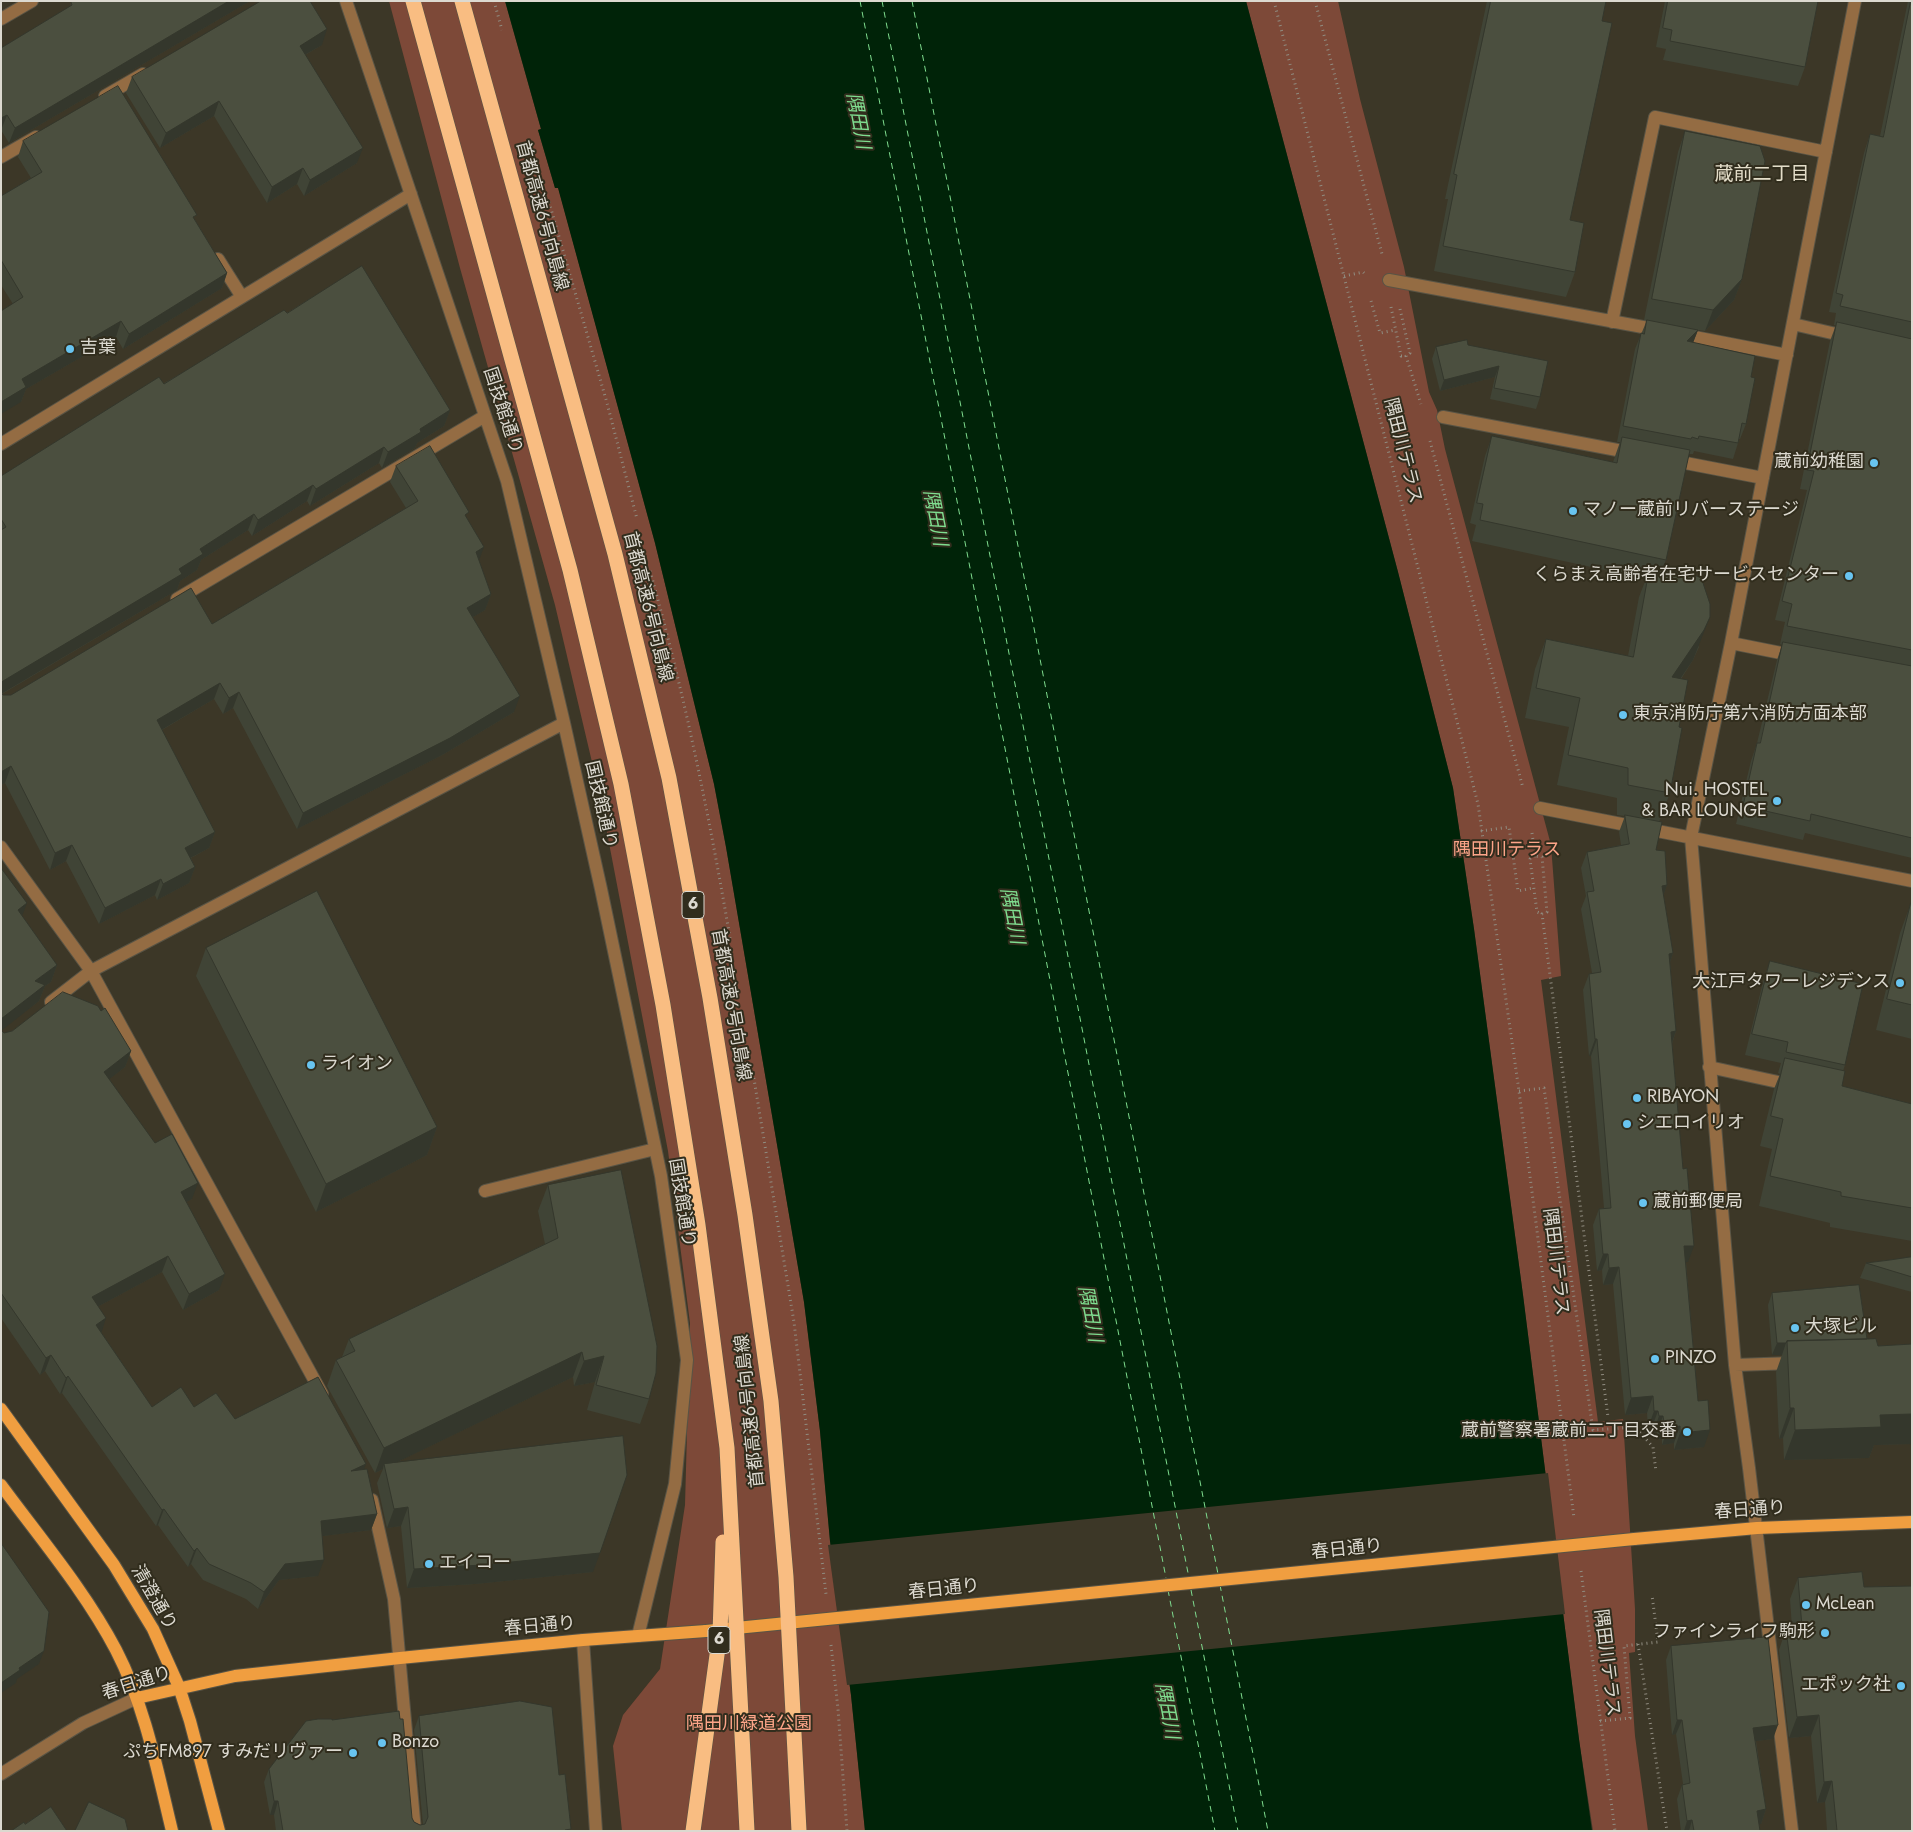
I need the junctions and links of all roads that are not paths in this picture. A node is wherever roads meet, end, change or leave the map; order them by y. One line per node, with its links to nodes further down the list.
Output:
1 (32, 1): 6 (street)
2 (346, 1): 12 (street, 国技館通り)
3 (413, 1): 42 (highway, 首都高速6号向島線 / 6, bridge)
4 (462, 1): 59 (highway, 首都高速6号向島線 / 6, bridge)
5 (1855, 1): 10 (street)
6 (1, 19)
7 (157, 66): 8 (street)
8 (91, 105)
9 (50, 128): 11 (street)
10 (1826, 152): 16 (street); 17 (street)
11 (1, 157)
12 (411, 194): 15 (street); 20 (street, 国技館通り)
13 (211, 247): 15 (street)
14 (1389, 280): 16 (street)
15 (242, 297): 22 (street)
16 (1612, 322): 19 (street)
17 (1793, 324): 18 (street); 19 (street)
18 (1857, 339)
19 (1787, 355): 23 (street)
20 (485, 416): 24 (street); 27 (street, 国技館通り)
21 (1442, 417): 23 (street)
22 (1, 444)
23 (1763, 478): 25 (street)
24 (162, 608)
25 (1731, 644): 26 (street); 29 (street)
26 (1807, 658)
27 (564, 723): 32 (street); 36 (street, 国技館通り)
28 (1540, 808): 29 (street)
29 (1691, 837): 31 (street); 34 (street)
30 (1, 848): 32 (street)
31 (1912, 881)
32 (91, 972): 33 (street); 40 (street)
33 (40, 1011)
34 (1709, 1067): 35 (street); 39 (street)
35 (1806, 1088)
36 (655, 1150): 37 (street); 47 (street, 国技館通り)
37 (485, 1191)
38 (1804, 1363): 39 (street)
39 (1735, 1365): 46 (street)
40 (326, 1402)
41 (1, 1409): 50 (main road, 清澄通り)
42 (727, 1448): 57 (highway, 6, bridge); 58 (highway, 首都高速6号向島線 / 6, bridge)
43 (1, 1485): 51 (main road)
44 (370, 1488): 49 (street)
45 (1912, 1522): 46 (main road, 春日通り)
46 (1757, 1528): 47 (main road, 春日通り, bridge); 60 (street)
47 (638, 1636): 48 (main road, 春日通り)
48 (583, 1640): 49 (main road, 春日通り); 56 (street)
49 (400, 1658): 50 (main road, 春日通り); 55 (street)
50 (179, 1687): 51 (main road, 春日通り); 54 (main road, 清澄通り)
51 (137, 1698): 52 (street, 春日通り); 53 (main road)
52 (1, 1774)
53 (172, 1831)
54 (219, 1831)
55 (415, 1831)
56 (596, 1831)
57 (693, 1831)
58 (748, 1831)
59 (799, 1831)
60 (1792, 1831)

